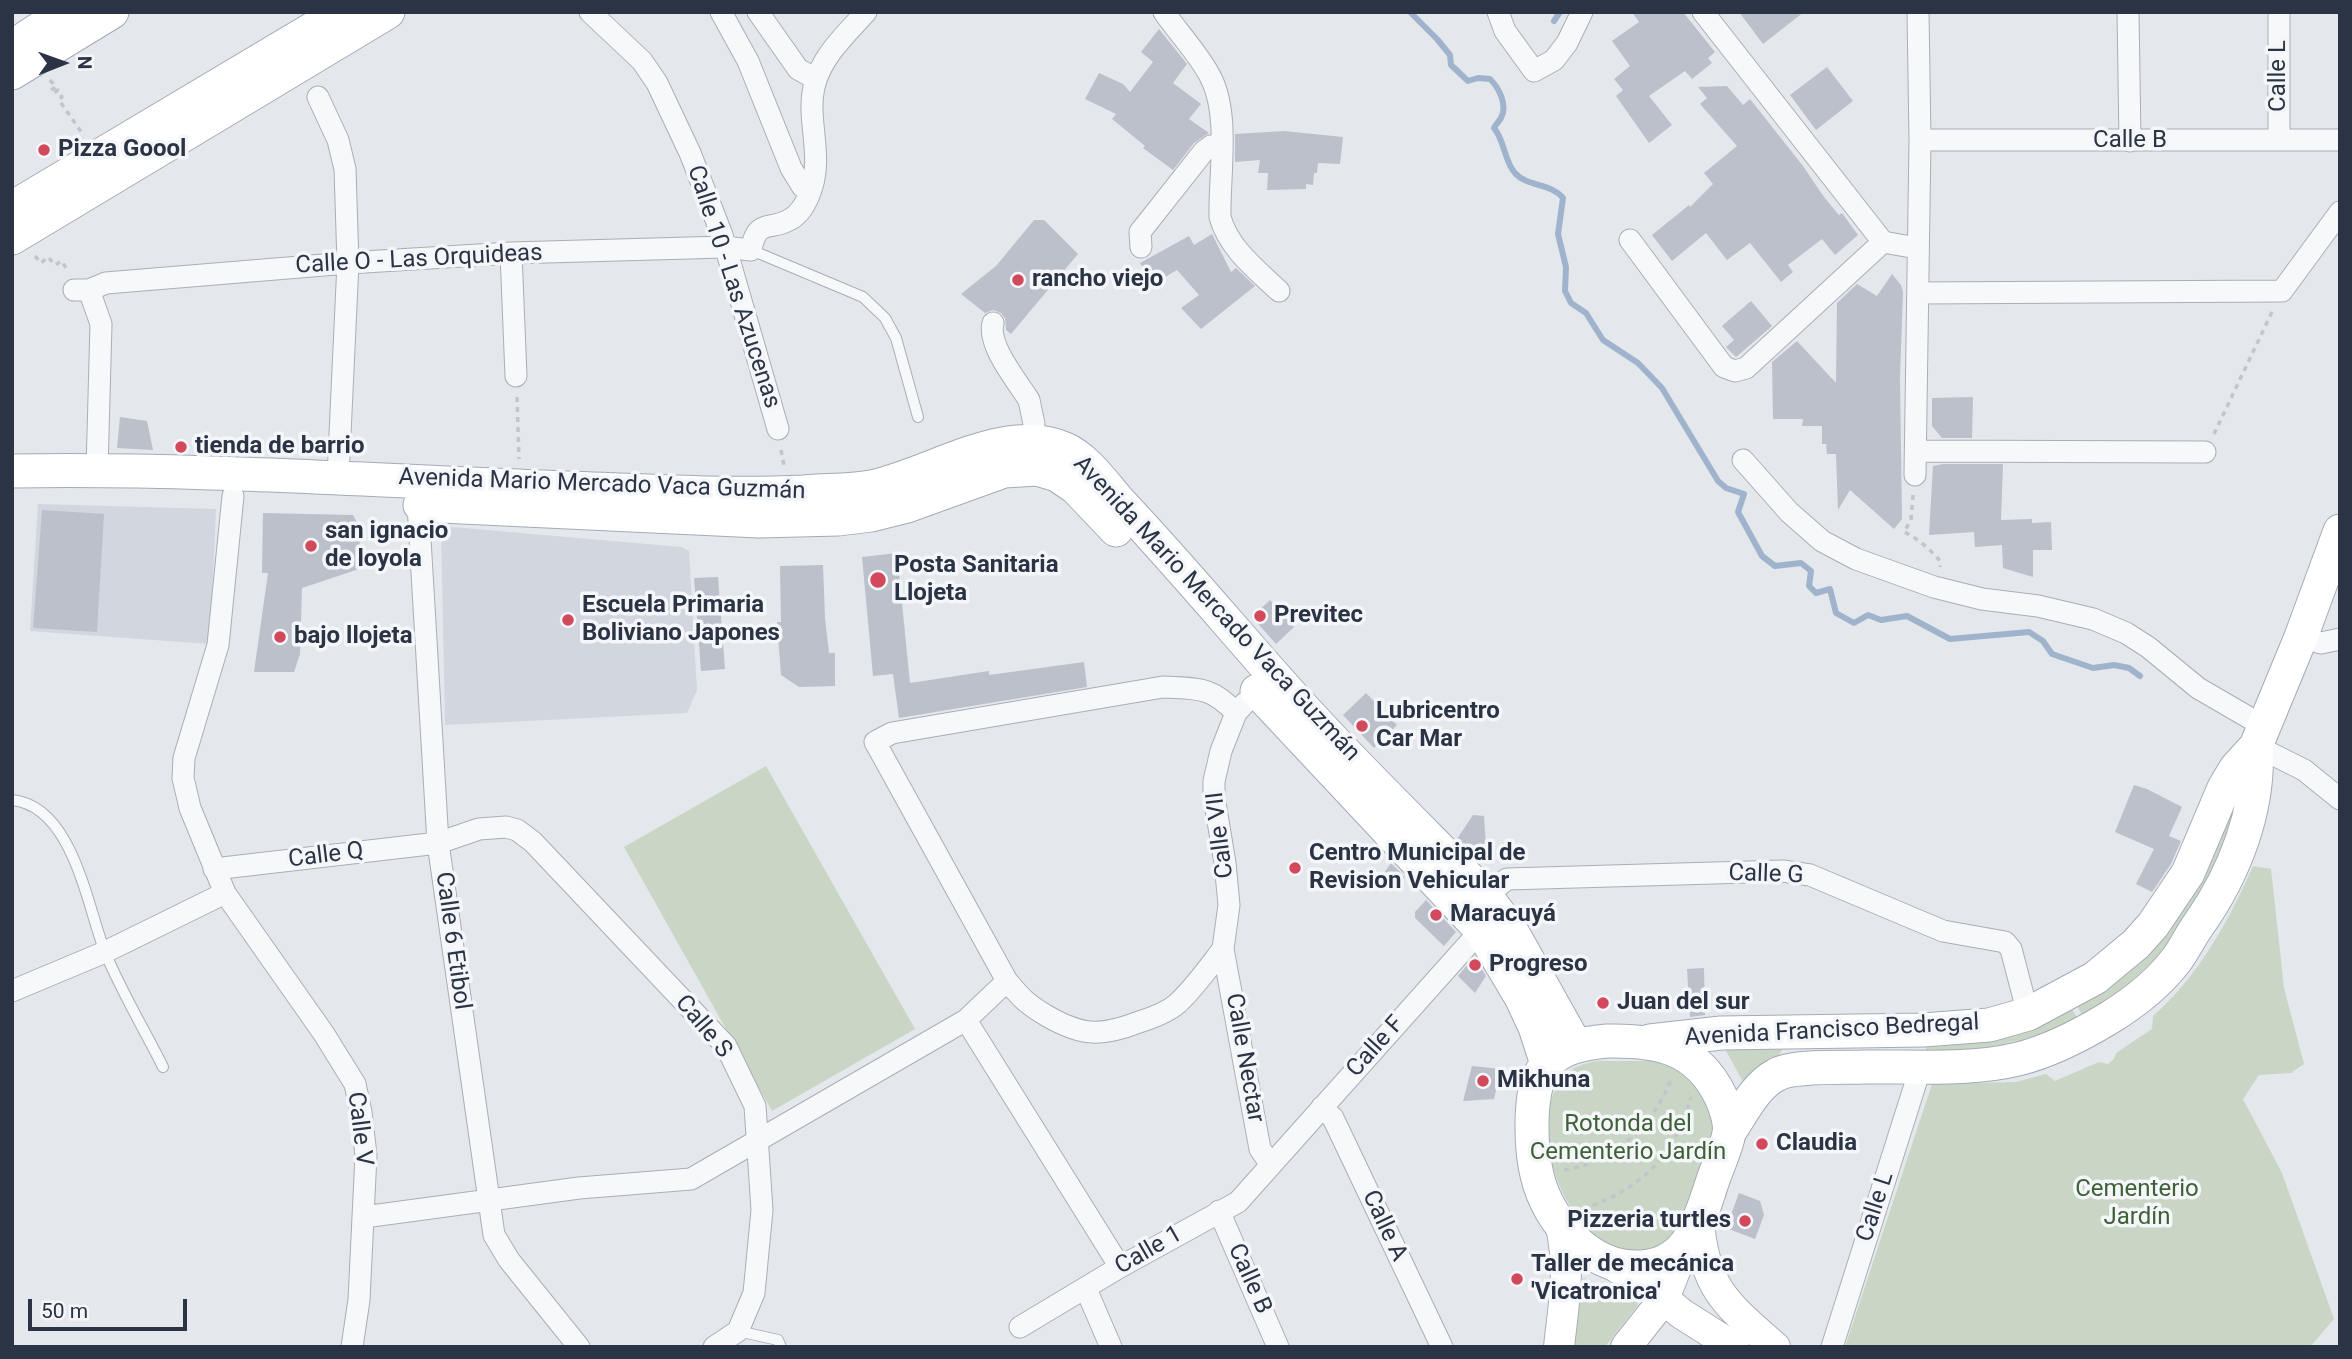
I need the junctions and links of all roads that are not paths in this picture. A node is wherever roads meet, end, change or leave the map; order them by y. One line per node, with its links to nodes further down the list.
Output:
1 (65, 12): 16 (main road)
2 (112, 12): 17 (main road)
3 (341, 12): 26 (main road)
4 (388, 12): 28 (main road)
5 (590, 12): 31 (street, Calle 10 - Las Azucenas)
6 (721, 12): 25 (street)
7 (758, 12): 18 (street)
8 (866, 12): 18 (street)
9 (1164, 12): 24 (street)
10 (1498, 12): 11 (street)
11 (1582, 12)
12 (1703, 12): 30 (street)
13 (2128, 12): 23 (street)
14 (2279, 12): 21 (street, Calle L)
15 (1914, 18): 20 (street)
16 (12, 47)
17 (28, 76)
18 (816, 79): 25 (street)
19 (318, 97): 36 (street)
20 (1920, 140): 23 (street, Calle B); 33 (street)
21 (2279, 140): 22 (street, Calle B); 23 (street, Calle B)
22 (2340, 140)
23 (2130, 141)
24 (1221, 145): 32 (street); 37 (street)
25 (810, 192): 34 (street)
26 (12, 208)
27 (2340, 212): 38 (street)
28 (12, 238)
29 (1630, 240): 30 (street)
30 (1883, 242): 33 (street)
31 (724, 247): 34 (street, Calle O - Las Orquideas); 35 (street, Calle O - Las Orquideas); 42 (street, Calle 10 - Las Azucenas)
32 (1141, 247)
33 (1917, 248): 38 (street)
34 (751, 250): 41 (lane)
35 (511, 253): 36 (street, Calle O - Las Orquideas); 40 (street)
36 (348, 263): 50 (street, Calle O - Las Orquideas); 52 (street)
37 (1279, 292)
38 (1918, 293): 44 (street)
39 (993, 323): 43 (street)
40 (516, 376)
41 (918, 417)
42 (778, 429)
43 (1033, 441): 49 (main road, Avenida Mario Mercado Vaca Guzmán); 59 (main road, Avenida Mario Mercado Vaca Guzmán)
44 (1916, 450): 45 (street); 48 (street)
45 (2205, 452)
46 (1743, 460): 60 (street)
47 (12, 471): 50 (main road, Avenida Mario Mercado Vaca Guzmán)
48 (1915, 475)
49 (946, 477): 55 (main road, Avenida Mario Mercado Vaca Guzmán); 55 (main road, Avenida Mario Mercado Vaca Guzmán); 59 (main road, Avenida Mario Mercado Vaca Guzmán)
50 (96, 479): 51 (main road, Avenida Mario Mercado Vaca Guzmán); 53 (main road, Avenida Mario Mercado Vaca Guzmán)
51 (233, 485): 52 (main road, Avenida Mario Mercado Vaca Guzmán); 64 (street, Calle V)
52 (338, 488): 54 (main road, Avenida Mario Mercado Vaca Guzmán)
53 (12, 493)
54 (418, 493): 55 (main road, Avenida Mario Mercado Vaca Guzmán); 55 (main road, Avenida Mario Mercado Vaca Guzmán); 63 (street, Calle 6 Etibol)
55 (712, 505)
56 (2340, 531): 57 (main road)
57 (2301, 636): 58 (street); 60 (main road)
58 (2340, 639)
59 (1255, 693): 66 (main road, Avenida Mario Mercado Vaca Guzmán); 67 (main road, Avenida Mario Mercado Vaca Guzmán); 68 (street, Calle VII); 70 (street)
60 (2266, 723): 61 (street); 72 (main road, Avenida Francisco Bedregal); 77 (main road, Avenida Francisco Bedregal)
61 (2340, 799)
62 (12, 800): 69 (lane)
63 (438, 843): 64 (street, Calle Q); 81 (street, Calle S); 83 (street, Calle 6 Etibol)
64 (214, 869): 65 (street, Calle V)
65 (225, 892): 69 (street); 85 (street, Calle V)
66 (1486, 896): 67 (main road); 72 (street, Calle G); 75 (main road, Avenida Mario Mercado Vaca Guzmán)
67 (1480, 930): 76 (main road, Avenida Mario Mercado Vaca Guzmán); 79 (street, Calle F)
68 (1223, 948): 70 (street); 82 (street, Calle Nectar)
69 (105, 952): 71 (street); 78 (lane)
70 (1007, 981): 73 (street)
71 (12, 991)
72 (2028, 1014): 74 (main road, Avenida Francisco Bedregal)
73 (966, 1020): 81 (street); 90 (street)
74 (1650, 1041): 75 (main road); 80 (main road)
75 (1576, 1046): 76 (main road)
76 (1547, 1064): 86 (main road)
77 (1916, 1066): 80 (main road, Avenida Francisco Bedregal); 106 (street, Calle L)
78 (163, 1067)
79 (1322, 1107): 82 (street, Calle F); 101 (street, Calle A)
80 (1730, 1131): 87 (main road)
81 (758, 1140): 83 (street); 94 (street, Calle S)
82 (1271, 1165): 84 (street, Calle 1)
83 (489, 1201): 85 (street); 96 (street, Calle 6 Etibol)
84 (1219, 1211): 90 (street, Calle 1); 100 (street, Calle B)
85 (364, 1217): 95 (street, Calle V)
86 (1572, 1220): 89 (main road); 102 (main road)
87 (1699, 1222): 88 (main road); 105 (main road)
88 (1683, 1250): 89 (main road); 92 (main road)
89 (1611, 1264): 92 (main road)
90 (1120, 1267): 91 (street, Calle 1)
91 (1086, 1289): 93 (street, Calle 1); 99 (street)
92 (1664, 1299): 103 (main road); 104 (main road)
93 (1020, 1327)
94 (738, 1331): 97 (street); 98 (lane)
95 (352, 1347)
96 (579, 1347)
97 (714, 1347)
98 (781, 1347)
99 (1111, 1347)
100 (1278, 1347)
101 (1442, 1347)
102 (1559, 1347)
103 (1626, 1347)
104 (1734, 1347)
105 (1775, 1347)
106 (1832, 1347)

